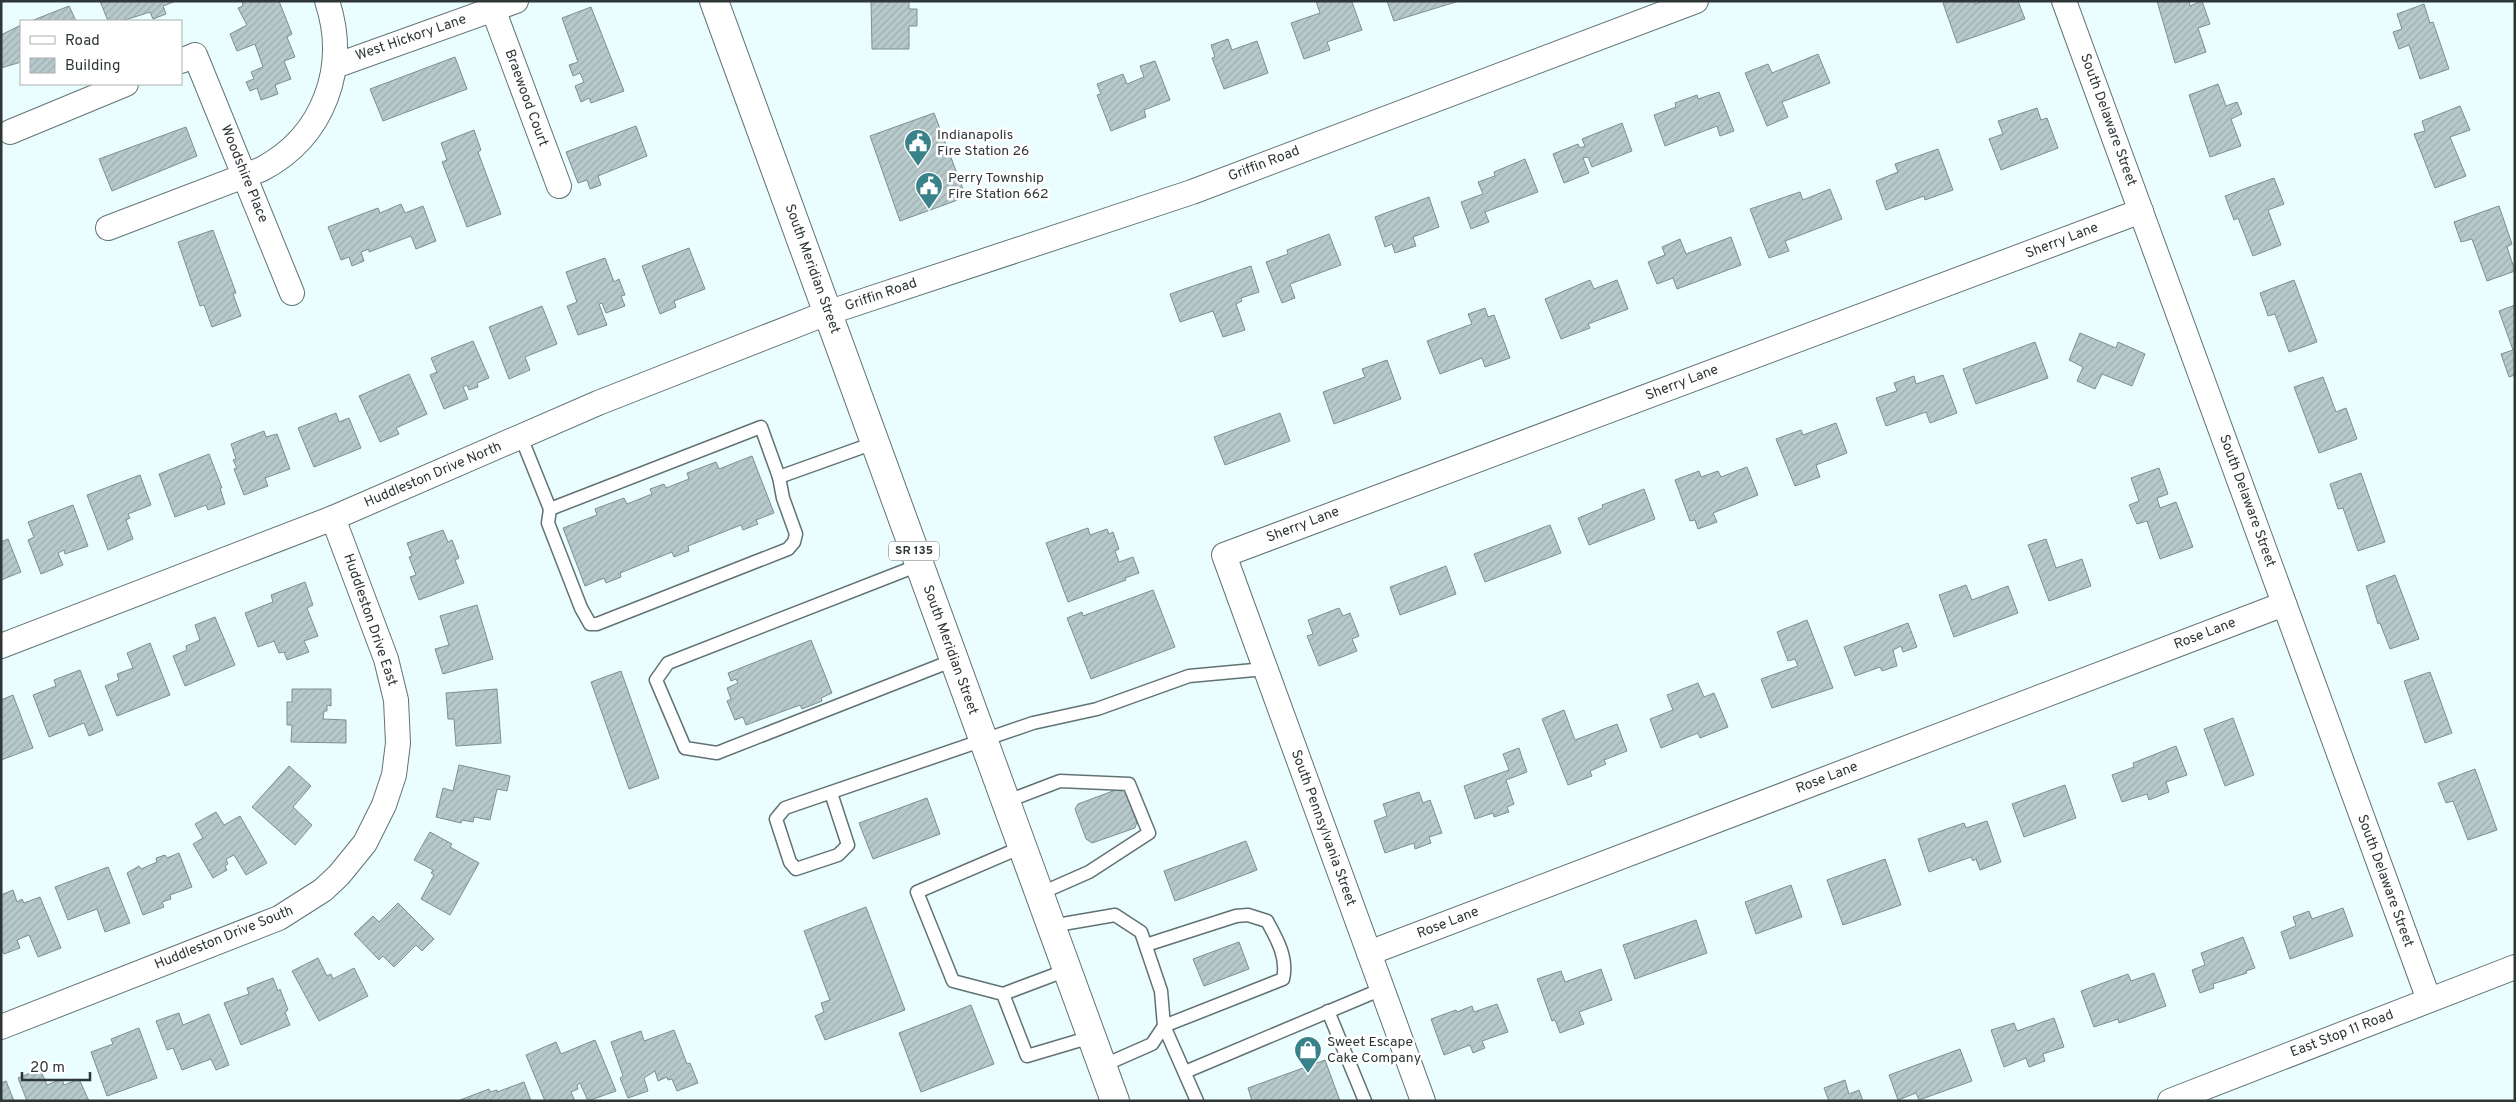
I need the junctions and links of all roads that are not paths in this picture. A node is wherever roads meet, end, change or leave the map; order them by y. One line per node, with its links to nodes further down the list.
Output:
1 (327, 1): 8 (street)
2 (516, 1): 6 (street, West Hickory Lane)
3 (714, 1): 16 (main road, South Meridian Street / SR 135)
4 (1696, 1): 16 (street, Griffin Road)
5 (2064, 1): 13 (street, South Delaware Street)
6 (491, 5): 8 (street, West Hickory Lane); 12 (street, Braewood Court)
7 (188, 58): 11 (street, Woodshire Place)
8 (335, 66): 11 (street)
9 (124, 85): 10 (street)
10 (10, 132)
11 (244, 176): 14 (street); 15 (street, Woodshire Place)
12 (559, 186)
13 (2141, 211): 22 (street, Sherry Lane); 24 (street, South Delaware Street)
14 (108, 228)
15 (292, 293)
16 (827, 313): 17 (street, Huddleston Drive North); 18 (main road, South Meridian Street / SR 135)
17 (521, 437): 20 (lane); 21 (street, Huddleston Drive North)
18 (874, 443): 19 (lane); 23 (main road, South Meridian Street / SR 135)
19 (779, 477): 20 (lane); 20 (lane)
20 (550, 509)
21 (334, 518): 25 (street, Huddleston Drive North); 29 (street, Huddleston Drive East)
22 (1224, 555): 27 (street, South Pennsylvania Street)
23 (919, 565): 26 (main road, South Meridian Street / SR 135); 26 (lane)
24 (2284, 604): 36 (street, Rose Lane); 41 (street, South Delaware Street)
25 (1, 646)
26 (954, 660): 28 (main road, South Meridian Street / SR 135)
27 (1265, 669): 28 (lane); 36 (street, South Pennsylvania Street)
28 (983, 740): 30 (lane); 31 (main road, South Meridian Street / SR 135)
29 (397, 754): 44 (street, Huddleston Drive South)
30 (831, 793): 30 (lane)
31 (1005, 802): 32 (main road, South Meridian Street / SR 135); 33 (lane)
32 (1022, 848): 33 (main road, South Meridian Street / SR 135); 40 (lane)
33 (1039, 894): 34 (main road, South Meridian Street / SR 135)
34 (1051, 926): 35 (lane); 38 (main road, South Meridian Street / SR 135)
35 (1146, 945): 43 (lane); 43 (lane)
36 (1369, 953): 39 (street, South Pennsylvania Street)
37 (2515, 967): 41 (street, East Stop 11 Road)
38 (1067, 970): 40 (lane); 45 (main road, South Meridian Street / SR 135)
39 (1382, 989): 42 (lane); 51 (street, South Pennsylvania Street)
40 (1003, 994): 45 (lane)
41 (2429, 1000): 52 (street, East Stop 11 Road)
42 (1328, 1012): 47 (lane); 50 (lane)
43 (1164, 1026): 46 (lane); 47 (lane)
44 (1, 1027)
45 (1091, 1037): 46 (main road, South Meridian Street / SR 135)
46 (1102, 1066): 48 (main road, South Meridian Street / SR 135)
47 (1185, 1072): 49 (lane)
48 (1114, 1101)
49 (1197, 1101)
50 (1365, 1101)
51 (1423, 1101)
52 (2170, 1101)

